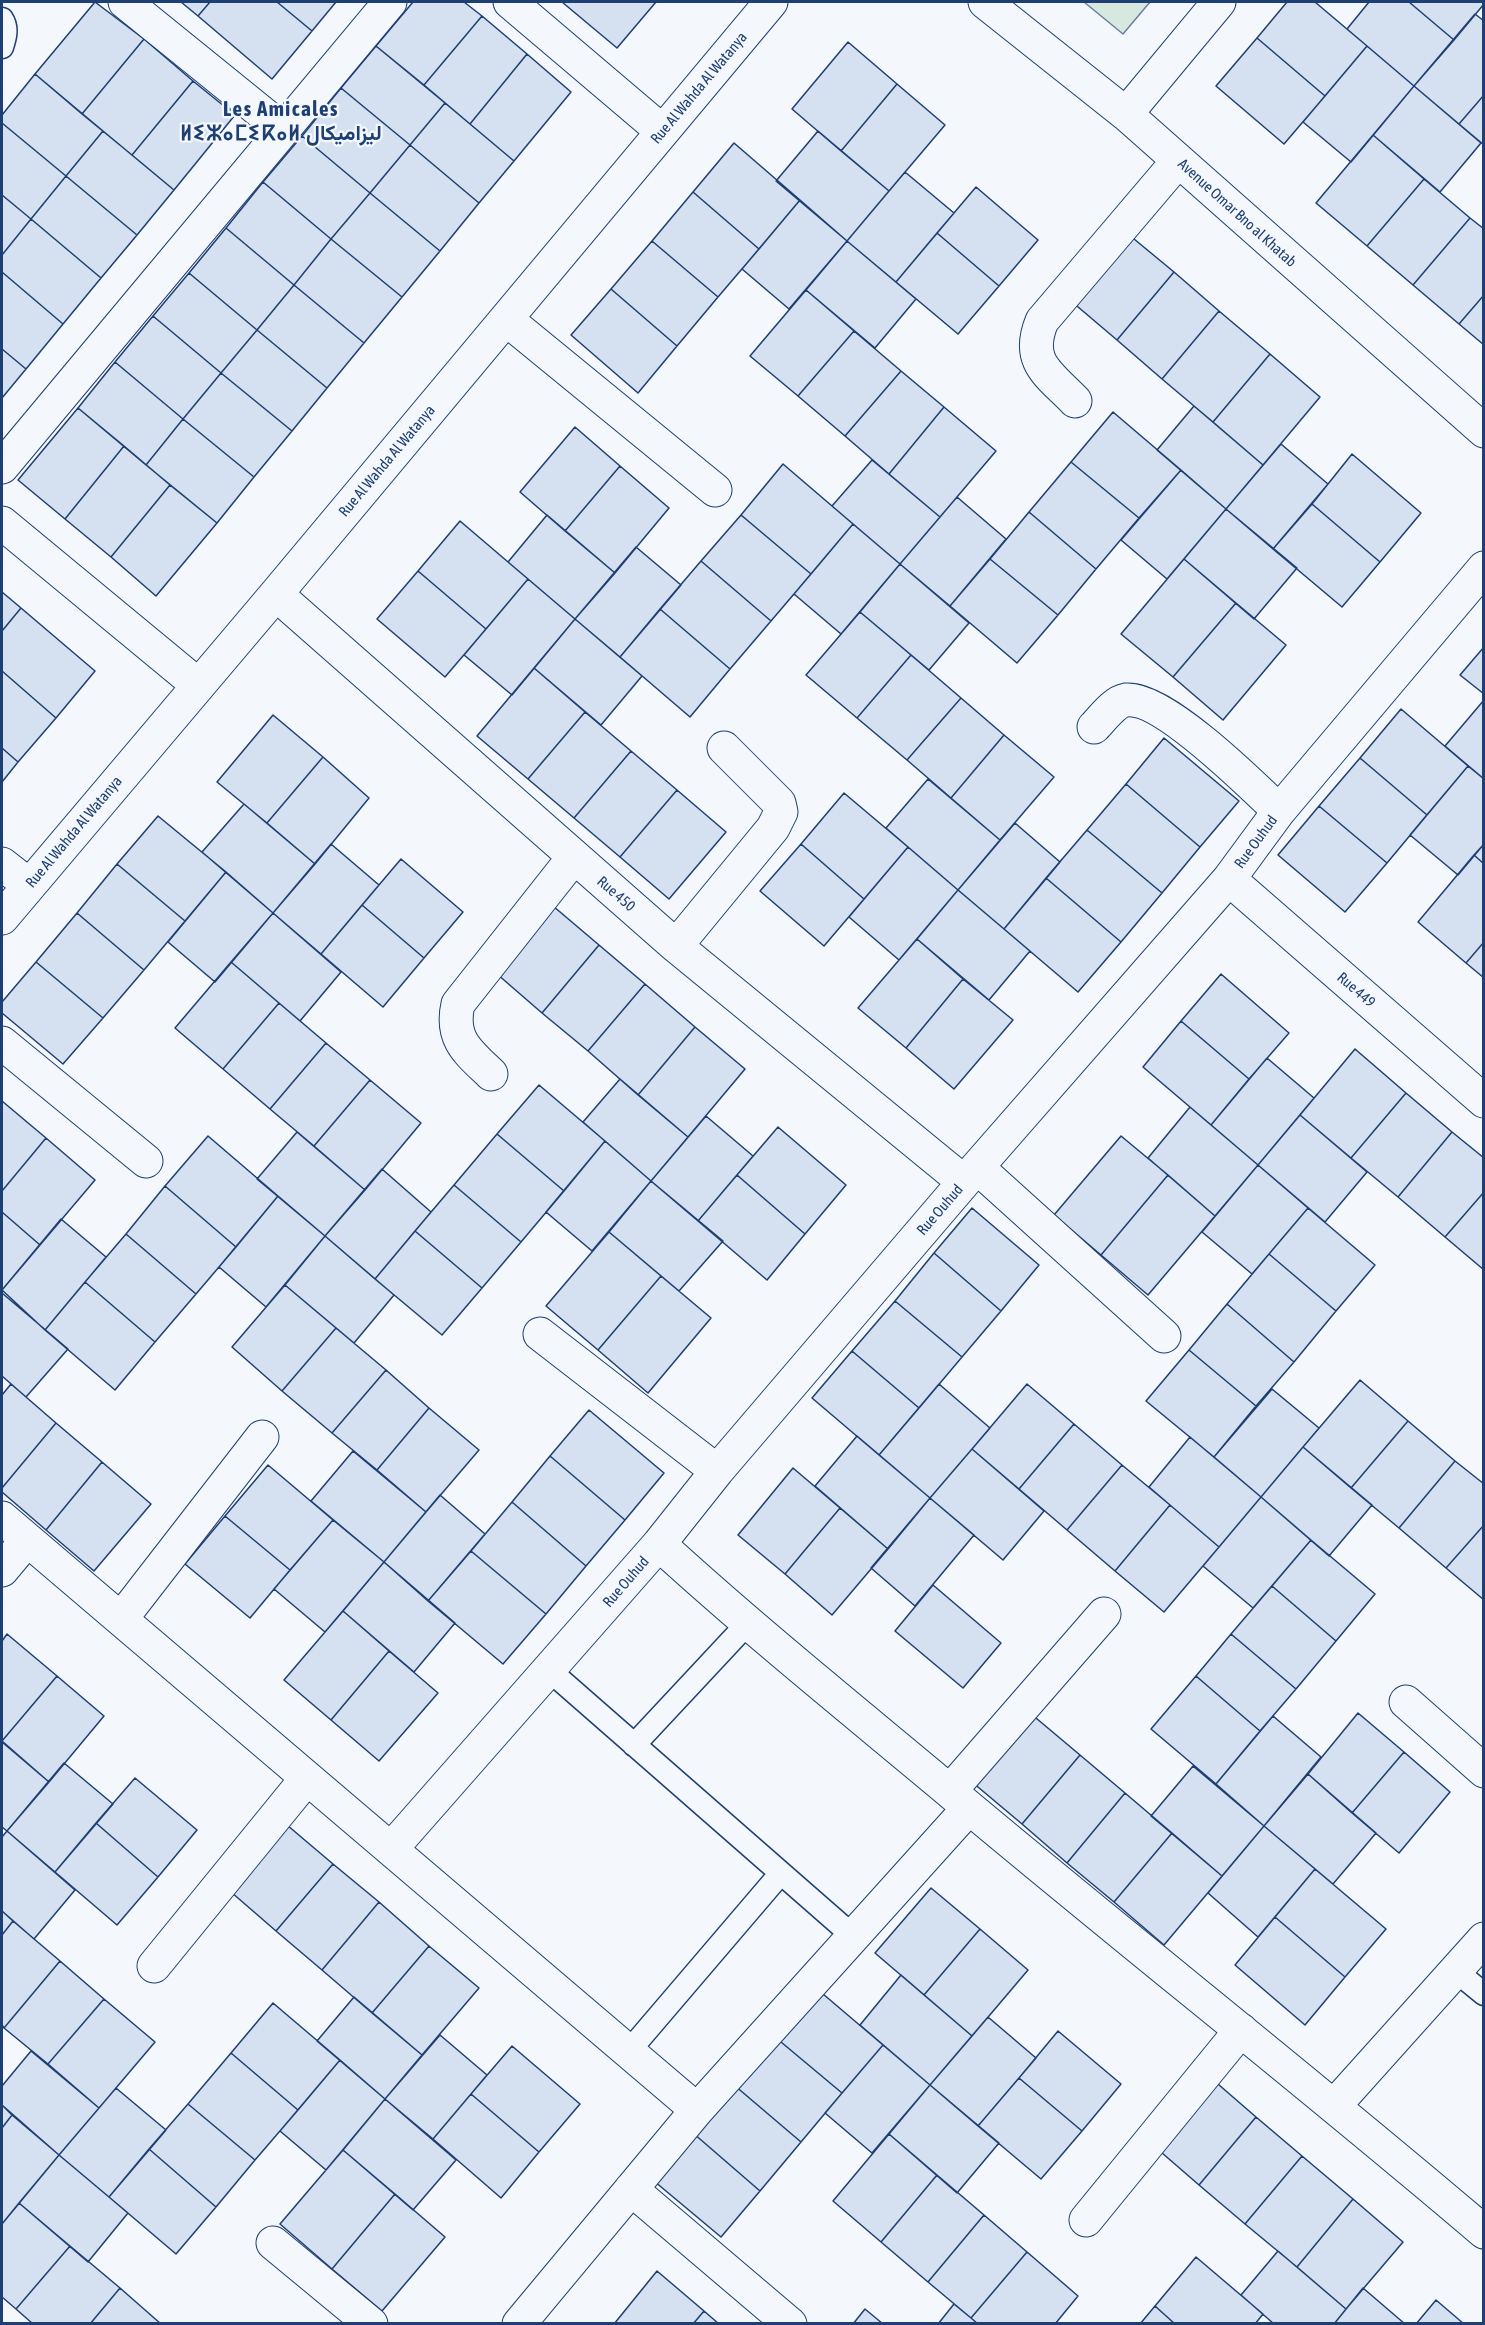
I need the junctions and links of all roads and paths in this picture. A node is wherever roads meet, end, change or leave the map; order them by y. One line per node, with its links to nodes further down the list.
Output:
1 (125, 2): 10 (street)
2 (390, 2): 10 (street)
3 (510, 2): 11 (street)
4 (771, 2): 11 (street, Rue Al Wahda Al Watanya)
5 (985, 2): 9 (street, Avenue Omar Bno al Khatab)
6 (1219, 2): 9 (street)
7 (2, 19): 8 (lane)
8 (2, 47)
9 (1126, 114): 12 (street, Avenue Omar Bno al Khatab)
10 (282, 129): 16 (street)
11 (662, 131): 13 (street, Rue Al Wahda Al Watanya)
12 (1179, 160): 14 (street); 15 (street, Avenue Omar Bno al Khatab)
13 (506, 319): 17 (street); 20 (street, Rue Al Wahda Al Watanya)
14 (1075, 401)
15 (1484, 431)
16 (2, 467)
17 (715, 490)
18 (2, 523): 21 (street)
19 (1484, 568): 24 (street, Rue Ouhud)
20 (276, 594): 21 (street, Rue Al Wahda Al Watanya); 25 (street, Rue 450)
21 (198, 685): 28 (street, Rue Al Wahda Al Watanya)
22 (1094, 727): 24 (street)
23 (724, 748): 30 (street)
24 (1279, 811): 27 (street, Rue Ouhud)
25 (574, 857): 30 (street, Rue 450); 32 (street)
26 (2, 864): 28 (street)
27 (1229, 879): 33 (street, Rue 449); 35 (street, Rue Ouhud)
28 (29, 885): 29 (street, Rue Al Wahda Al Watanya)
29 (2, 918)
30 (676, 946): 35 (street, Rue 450)
31 (2, 1043): 34 (street)
32 (491, 1074)
33 (1484, 1101)
34 (146, 1161)
35 (971, 1175): 37 (street, Rue 450); 39 (street, Rue Ouhud)
36 (540, 1334): 39 (street)
37 (1164, 1336)
38 (262, 1437): 45 (street)
39 (717, 1471): 42 (street, Rue Ouhud)
40 (2, 1518): 41 (street)
41 (27, 1540): 43 (street); 45 (street)
42 (659, 1544): 46 (street); 47 (street, Rue Ouhud)
43 (2, 1570)
44 (1104, 1614): 52 (street)
45 (121, 1619): 51 (street)
46 (747, 1624): 49 (lane); 52 (street)
47 (549, 1670): 49 (lane); 53 (street, Rue Ouhud)
48 (1406, 1702): 50 (street)
49 (634, 1745): 54 (lane)
50 (1484, 1771)
51 (307, 1778): 53 (street); 57 (street)
52 (959, 1800): 55 (street); 60 (street)
53 (391, 1850): 61 (street)
54 (781, 1873): 55 (lane); 61 (lane)
55 (853, 1936): 63 (street)
56 (1484, 1939): 58 (street)
57 (154, 1966)
58 (1457, 1972): 59 (lane); 62 (street)
59 (1484, 1994)
60 (1241, 2030): 62 (street); 65 (street)
61 (629, 2051): 63 (street)
62 (1335, 2105): 66 (street)
63 (697, 2110): 64 (street)
64 (631, 2189): 69 (street); 70 (street)
65 (1086, 2220)
66 (1484, 2232)
67 (273, 2242): 68 (street)
68 (371, 2324)
69 (519, 2324)
70 (790, 2324)

